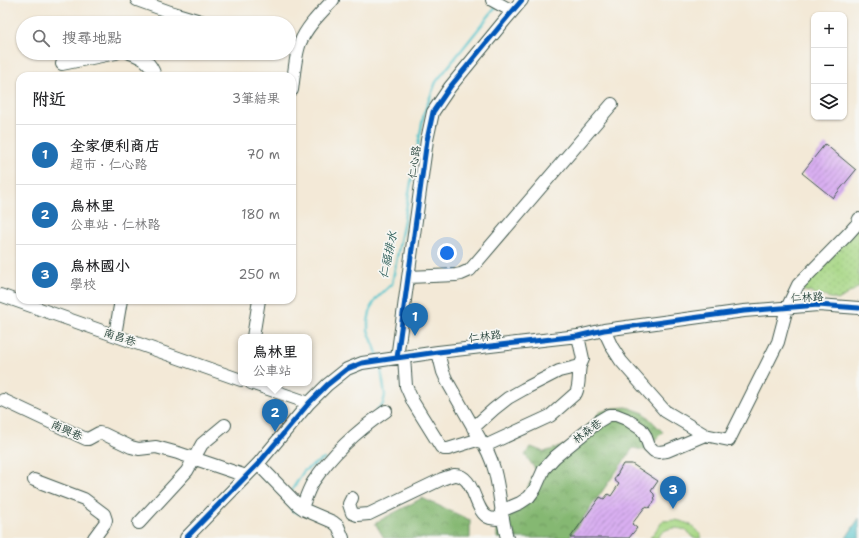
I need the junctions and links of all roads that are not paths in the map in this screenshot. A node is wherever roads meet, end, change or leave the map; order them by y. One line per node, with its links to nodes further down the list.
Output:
1 (137, 0): 5 (street)
2 (333, 0): 6 (street)
3 (522, 0): 4 (street, 仁心路)
4 (500, 5): 15 (street, 仁心路)
5 (183, 16)
6 (296, 46)
7 (82, 60): 10 (street)
8 (144, 60): 11 (street)
9 (293, 60): 12 (street)
10 (62, 64)
11 (154, 72)
12 (293, 72)
13 (612, 104): 15 (street)
14 (859, 219): 21 (street)
15 (408, 277): 28 (street, 仁心路)
16 (0, 295): 17 (street, 南昌巷)
17 (16, 301)
18 (26, 304): 25 (street, 南昌巷)
19 (120, 304): 25 (street)
20 (258, 304): 24 (street)
21 (787, 308): 22 (street, 仁林路); 23 (street, 仁林路); 37 (street)
22 (859, 308)
23 (604, 330): 26 (street, 仁林路); 37 (street)
24 (253, 334)
25 (115, 335): 30 (street, 南昌巷)
26 (578, 336): 27 (street, 仁林路); 29 (street)
27 (438, 352): 28 (street, 仁林路); 36 (street)
28 (396, 358): 33 (street, 仁林路); 38 (street)
29 (580, 366): 36 (street); 38 (street)
30 (238, 379)
31 (260, 386): 33 (street)
32 (3, 400): 39 (street, 南興巷)
33 (309, 403): 40 (street, 仁林路)
34 (386, 411): 44 (street)
35 (225, 424): 39 (street)
36 (473, 428): 38 (street)
37 (705, 435): 45 (street, 林森巷)
38 (482, 442): 45 (street)
39 (194, 458): 41 (street, 南興巷); 46 (street)
40 (258, 464): 41 (street, 仁林路); 44 (street)
41 (246, 476): 48 (street, 仁林路)
42 (34, 480): 47 (street)
43 (352, 498): 45 (street)
44 (302, 508): 49 (street)
45 (502, 515): 50 (street)
46 (139, 523)
47 (94, 538)
48 (186, 538)
49 (343, 538)
50 (507, 538)

